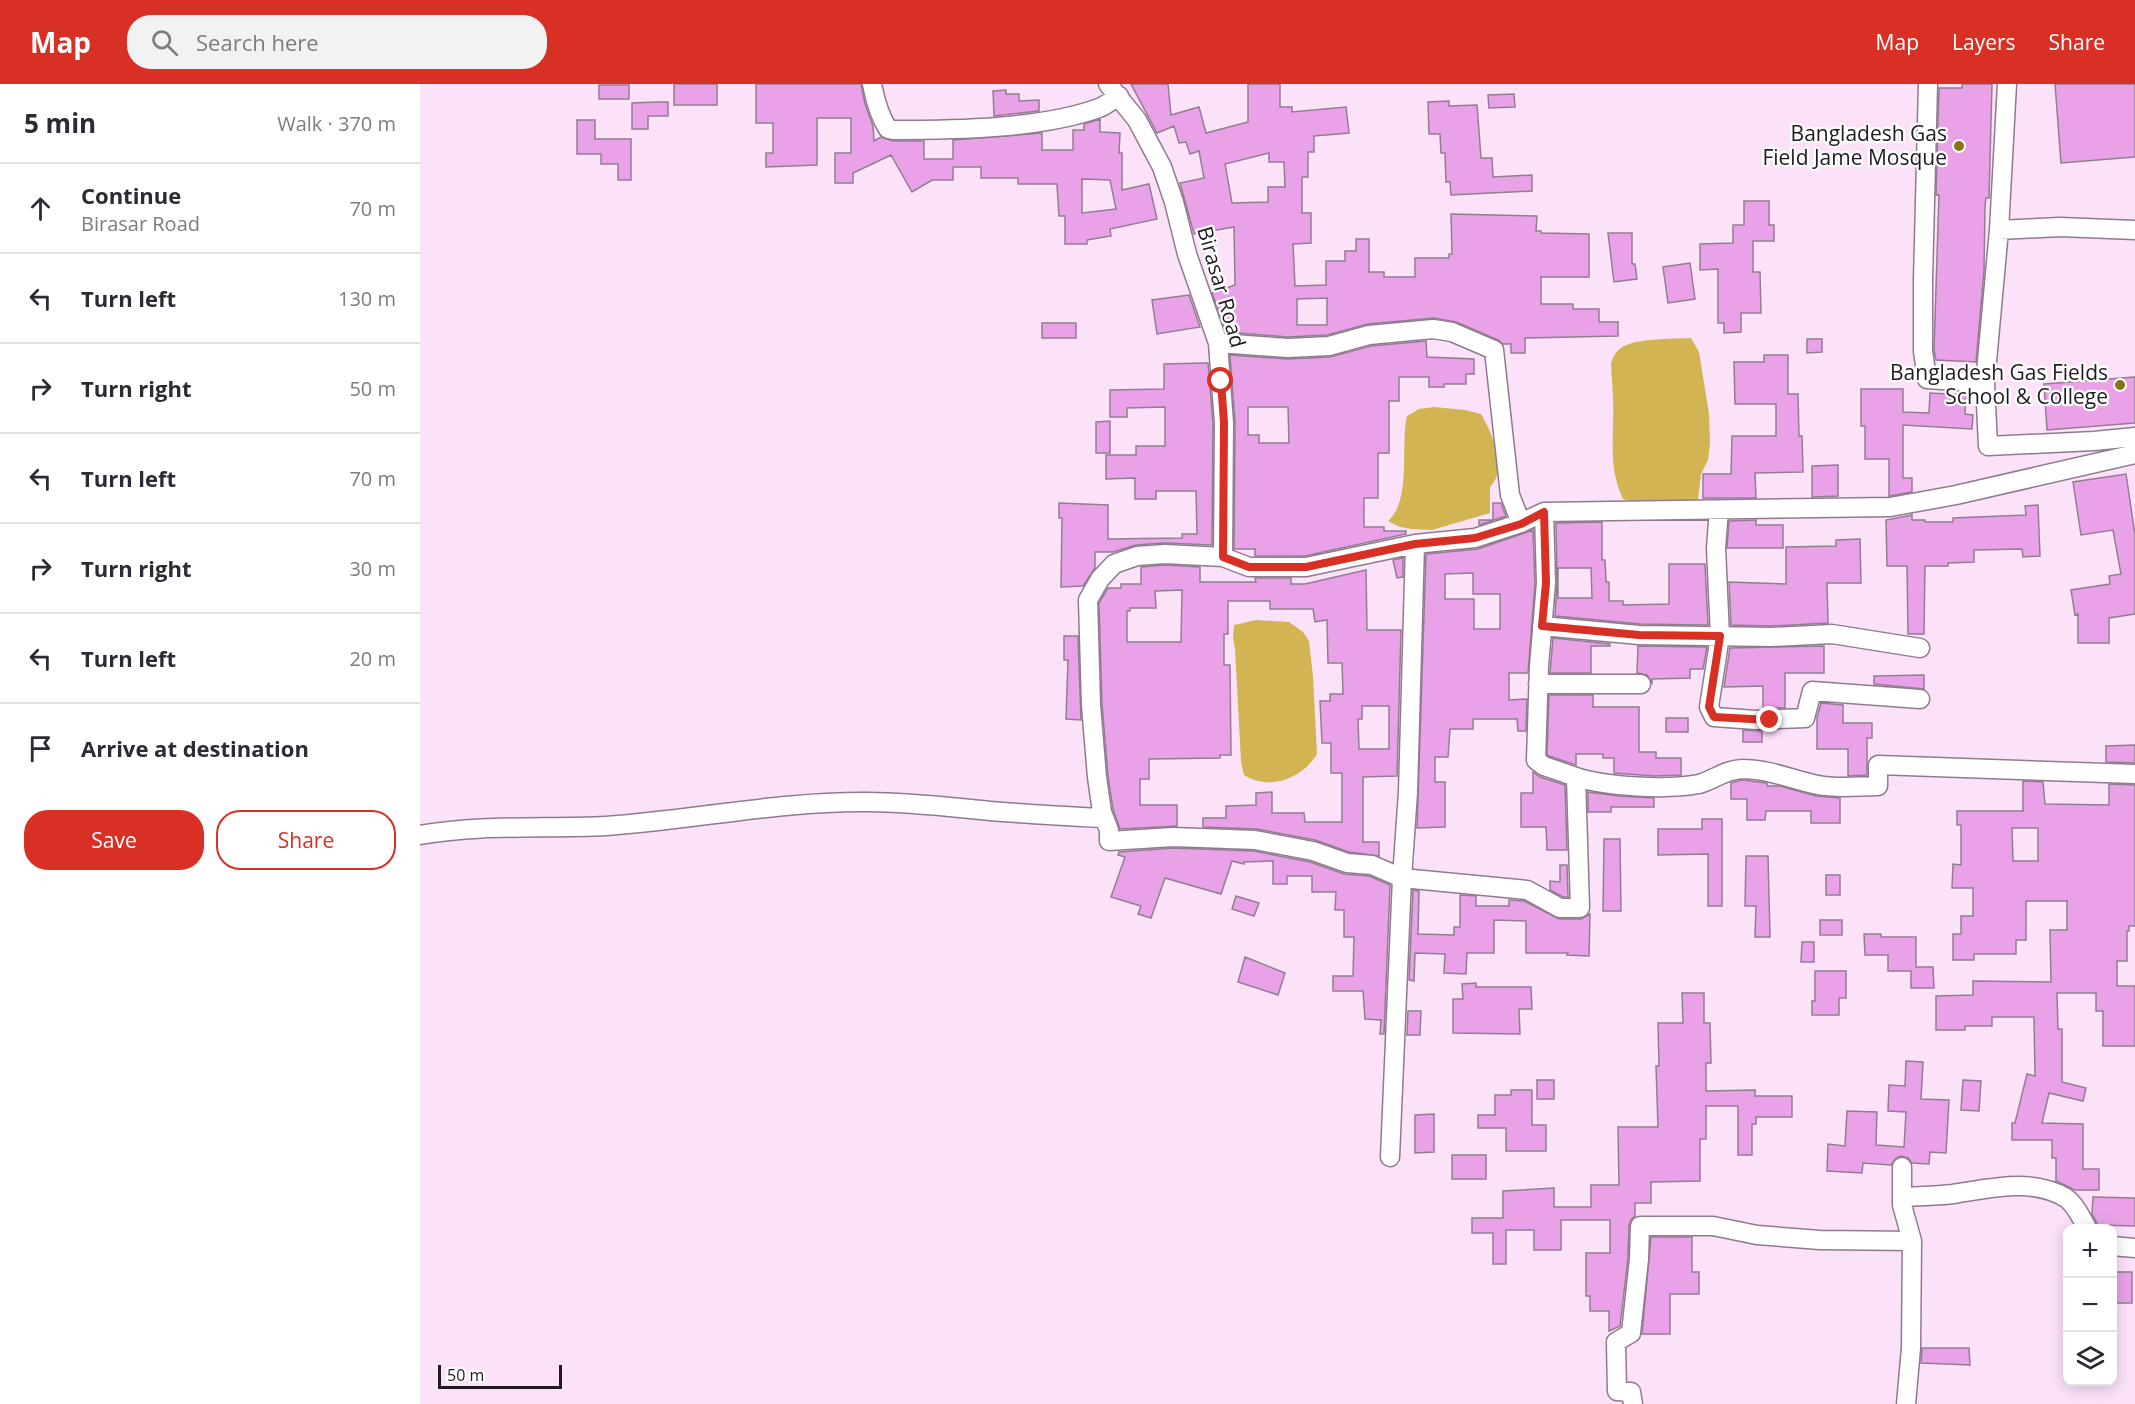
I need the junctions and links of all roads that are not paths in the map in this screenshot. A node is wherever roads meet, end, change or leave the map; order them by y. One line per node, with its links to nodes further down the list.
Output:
1 (872, 84): 4 (street)
2 (1928, 84): 8 (street)
3 (2007, 84): 5 (street)
4 (1113, 90): 7 (street, Birasar Road)
5 (1999, 230): 6 (street); 8 (street)
6 (2135, 230)
7 (1218, 343): 13 (street); 15 (street, Birasar Road)
8 (1985, 383): 9 (street)
9 (2135, 437)
10 (2135, 454): 11 (street)
11 (1719, 510): 12 (street); 17 (street)
12 (1544, 512): 13 (street); 16 (street)
13 (1521, 524): 14 (street)
14 (1415, 544): 15 (street); 26 (street)
15 (1223, 557): 24 (street)
16 (1542, 626): 17 (street); 19 (street)
17 (1720, 636): 18 (street); 21 (street)
18 (1920, 648)
19 (1538, 684): 20 (street); 23 (street)
20 (1641, 684)
21 (1920, 699)
22 (2135, 774): 23 (street)
23 (1576, 777): 26 (street)
24 (1103, 818): 25 (street); 26 (street)
25 (420, 835)
26 (1402, 878): 27 (street)
27 (1390, 1157)
28 (1902, 1167): 29 (street)
29 (1902, 1197): 30 (street); 31 (street)
30 (2084, 1224)
31 (1912, 1241): 34 (street); 35 (street)
32 (2117, 1246): 33 (street)
33 (2135, 1248)
34 (1633, 1404)
35 (1906, 1404)

